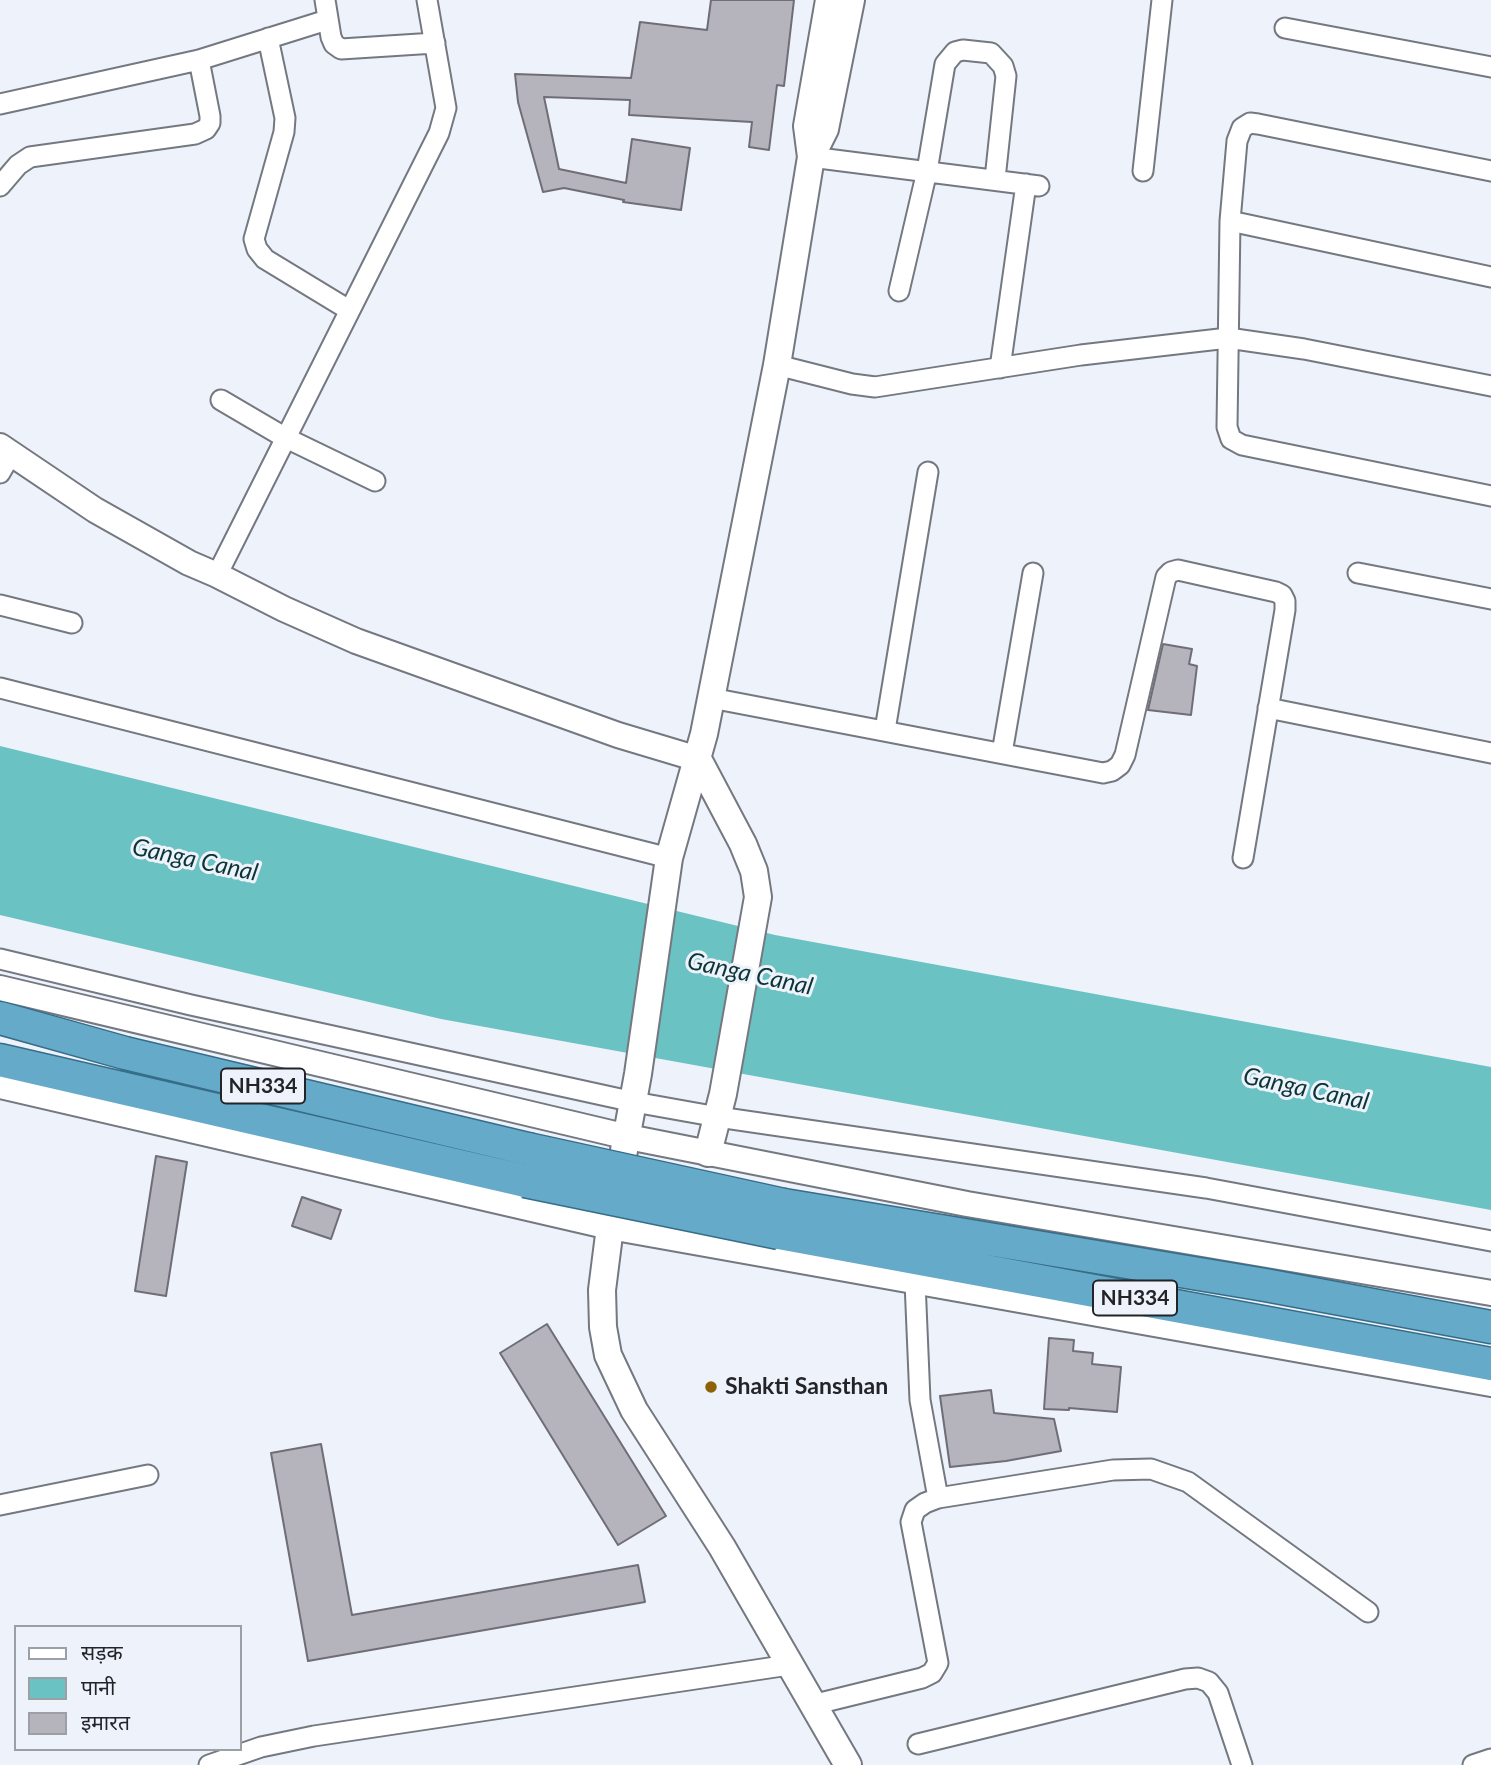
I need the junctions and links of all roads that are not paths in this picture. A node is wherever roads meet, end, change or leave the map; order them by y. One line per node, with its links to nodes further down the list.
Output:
1 (325, 0): 6 (street)
2 (427, 0): 9 (street)
3 (829, 0): 13 (main road)
4 (851, 0): 13 (main road)
5 (1162, 0): 15 (street)
6 (327, 20): 8 (street); 9 (street)
7 (1285, 28): 11 (street)
8 (268, 38): 10 (street); 22 (street)
9 (435, 43): 22 (street)
10 (199, 60): 12 (street); 18 (street)
11 (1491, 67)
12 (0, 104)
13 (811, 157): 14 (street); 24 (main road)
14 (927, 171): 17 (street); 17 (street); 21 (street)
15 (1143, 171)
16 (1491, 171): 19 (street)
17 (995, 179): 25 (street)
18 (0, 186)
19 (1230, 221): 20 (street); 23 (street)
20 (1491, 277)
21 (899, 291)
22 (349, 310): 28 (street)
23 (1228, 338): 25 (street); 26 (street); 32 (street)
24 (777, 365): 25 (street); 40 (main road)
25 (1000, 368)
26 (1491, 386)
27 (221, 400): 28 (street)
28 (284, 437): 31 (street); 35 (street)
29 (4, 458): 35 (street)
30 (928, 472): 42 (street)
31 (375, 481)
32 (1491, 496)
33 (1033, 573): 44 (street)
34 (1359, 573): 36 (street)
35 (217, 575): 45 (street)
36 (1491, 599)
37 (0, 605): 38 (street)
38 (72, 623)
39 (0, 688): 46 (street)
40 (711, 698): 42 (street); 45 (main road)
41 (1268, 708): 43 (street); 44 (street); 47 (street)
42 (885, 730): 44 (street)
43 (1491, 752)
44 (1002, 753)
45 (698, 759): 46 (main road); 54 (main road)
46 (668, 858): 53 (main road)
47 (1243, 858)
48 (0, 959): 53 (street)
49 (0, 988): 55 (street)
50 (0, 1018): 57 (highway, NH334, bridge)
51 (0, 1060): 57 (highway, NH334, bridge)
52 (0, 1086): 58 (street)
53 (634, 1102): 54 (street); 55 (main road)
54 (721, 1105): 56 (main road); 59 (street)
55 (628, 1137): 56 (street); 58 (main road)
56 (708, 1153): 61 (street)
57 (782, 1219): 62 (highway, NH334); 63 (highway, NH334)
58 (610, 1227): 60 (street); 69 (main road)
59 (1491, 1241)
60 (915, 1282): 64 (street); 66 (street)
61 (1491, 1293)
62 (1491, 1327)
63 (1491, 1364)
64 (1491, 1384)
65 (148, 1475): 67 (street)
66 (938, 1498): 68 (street); 70 (street)
67 (0, 1505)
68 (1368, 1612)
69 (789, 1665): 70 (main road); 72 (street)
70 (813, 1706): 75 (main road)
71 (919, 1744): 76 (street)
72 (262, 1756): 74 (street)
73 (1491, 1759): 77 (street)
74 (209, 1765)
75 (846, 1765)
76 (1242, 1765)
77 (1473, 1765)

